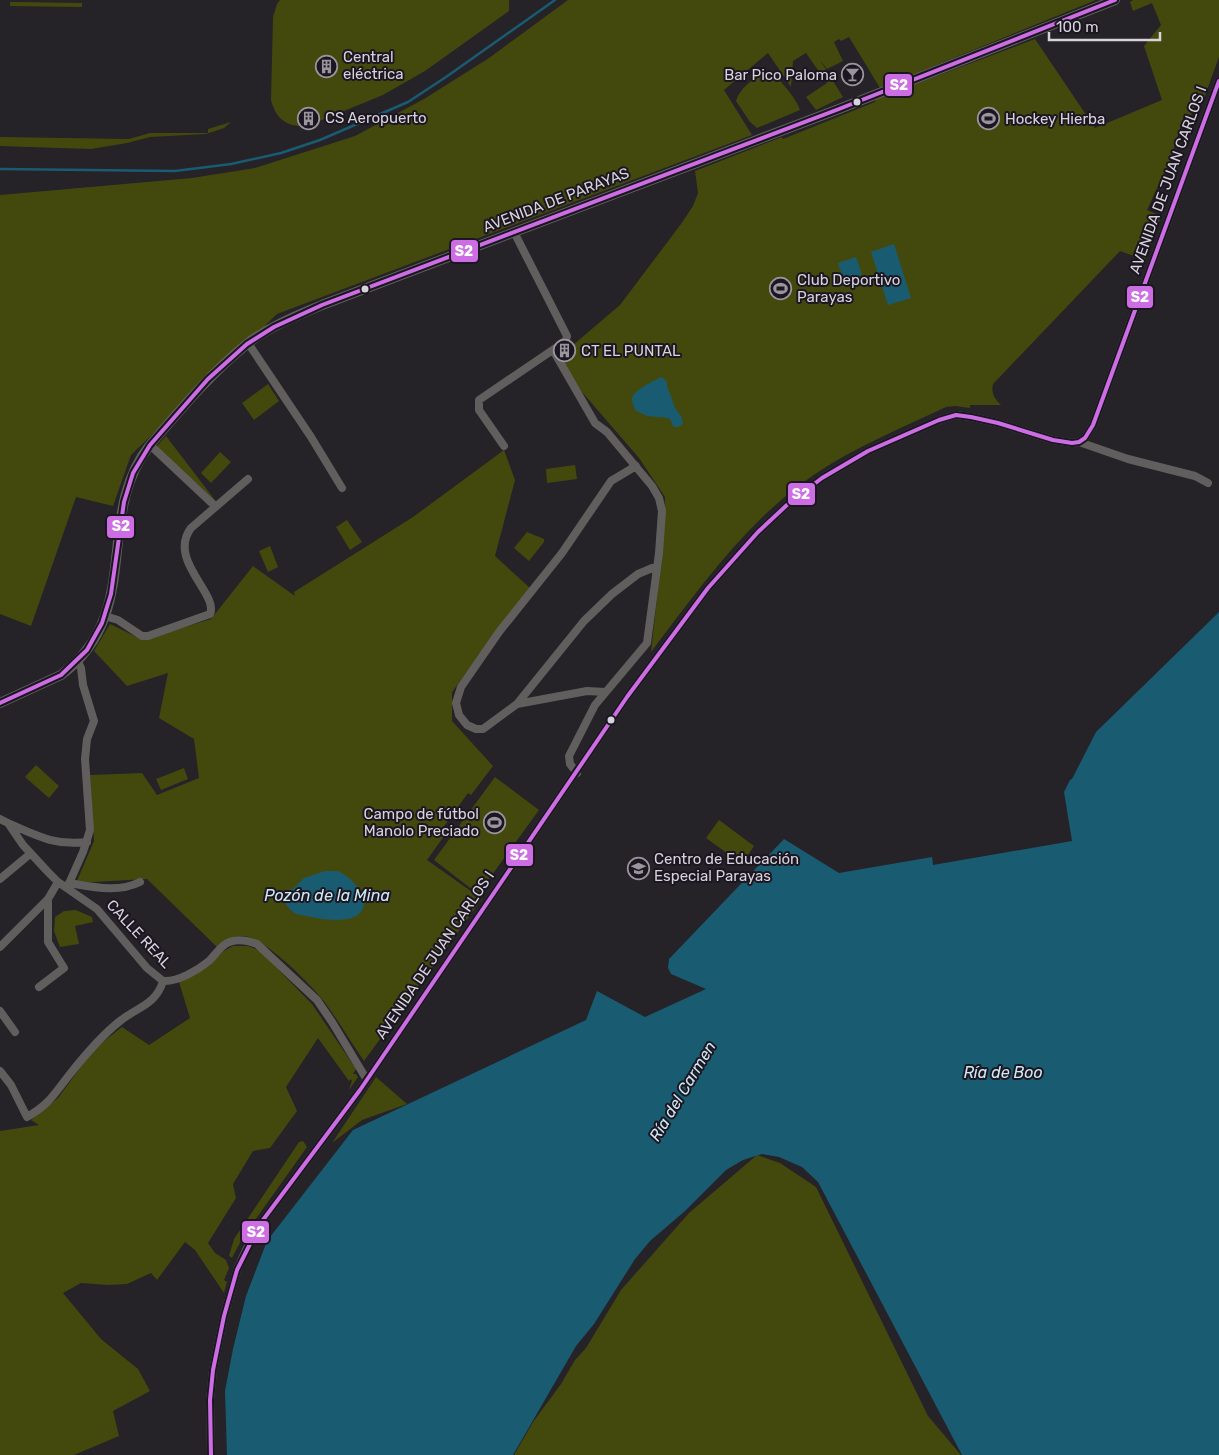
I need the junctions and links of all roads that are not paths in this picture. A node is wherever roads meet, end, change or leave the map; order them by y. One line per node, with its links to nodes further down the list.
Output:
1 (1115, 0): 3 (street, AVENIDA DE PARAYAS)
2 (1219, 81): 6 (street, AVENIDA DE JUAN CARLOS I)
3 (514, 232): 4 (street, AVENIDA DE PARAYAS); 5 (street)
4 (248, 343): 7 (street, AVENIDA DE PARAYAS); 12 (street)
5 (553, 350): 8 (street); 9 (street)
6 (1079, 442): 11 (street); 20 (street, AVENIDA DE JUAN CARLOS I)
7 (150, 446): 13 (street); 15 (street, AVENIDA DE PARAYAS)
8 (504, 446)
9 (636, 466): 14 (street); 19 (street)
10 (248, 479): 13 (street)
11 (1208, 483)
12 (342, 488)
13 (215, 506): 15 (street)
14 (657, 566): 17 (street); 19 (street)
15 (105, 616): 16 (street, AVENIDA DE PARAYAS)
16 (77, 660): 18 (street, AVENIDA DE PARAYAS); 22 (street)
17 (605, 692): 19 (street); 20 (street)
18 (0, 703)
19 (517, 704)
20 (577, 773): 35 (street, AVENIDA DE JUAN CARLOS I)
21 (4, 821): 22 (street); 23 (street, CALLE REAL)
22 (87, 842): 27 (street)
23 (30, 854): 24 (street); 25 (street, CALLE REAL)
24 (0, 879)
25 (58, 882): 27 (street, CALLE REAL); 28 (street)
26 (140, 882): 27 (street)
27 (68, 886): 30 (street, CALLE REAL)
28 (48, 898): 29 (street); 31 (street)
29 (0, 947)
30 (163, 981): 34 (street, CALLE REAL); 35 (street)
31 (39, 987)
32 (0, 1011): 33 (street)
33 (15, 1032)
34 (0, 1071)
35 (366, 1080): 36 (street, AVENIDA DE JUAN CARLOS I)
36 (211, 1455)

